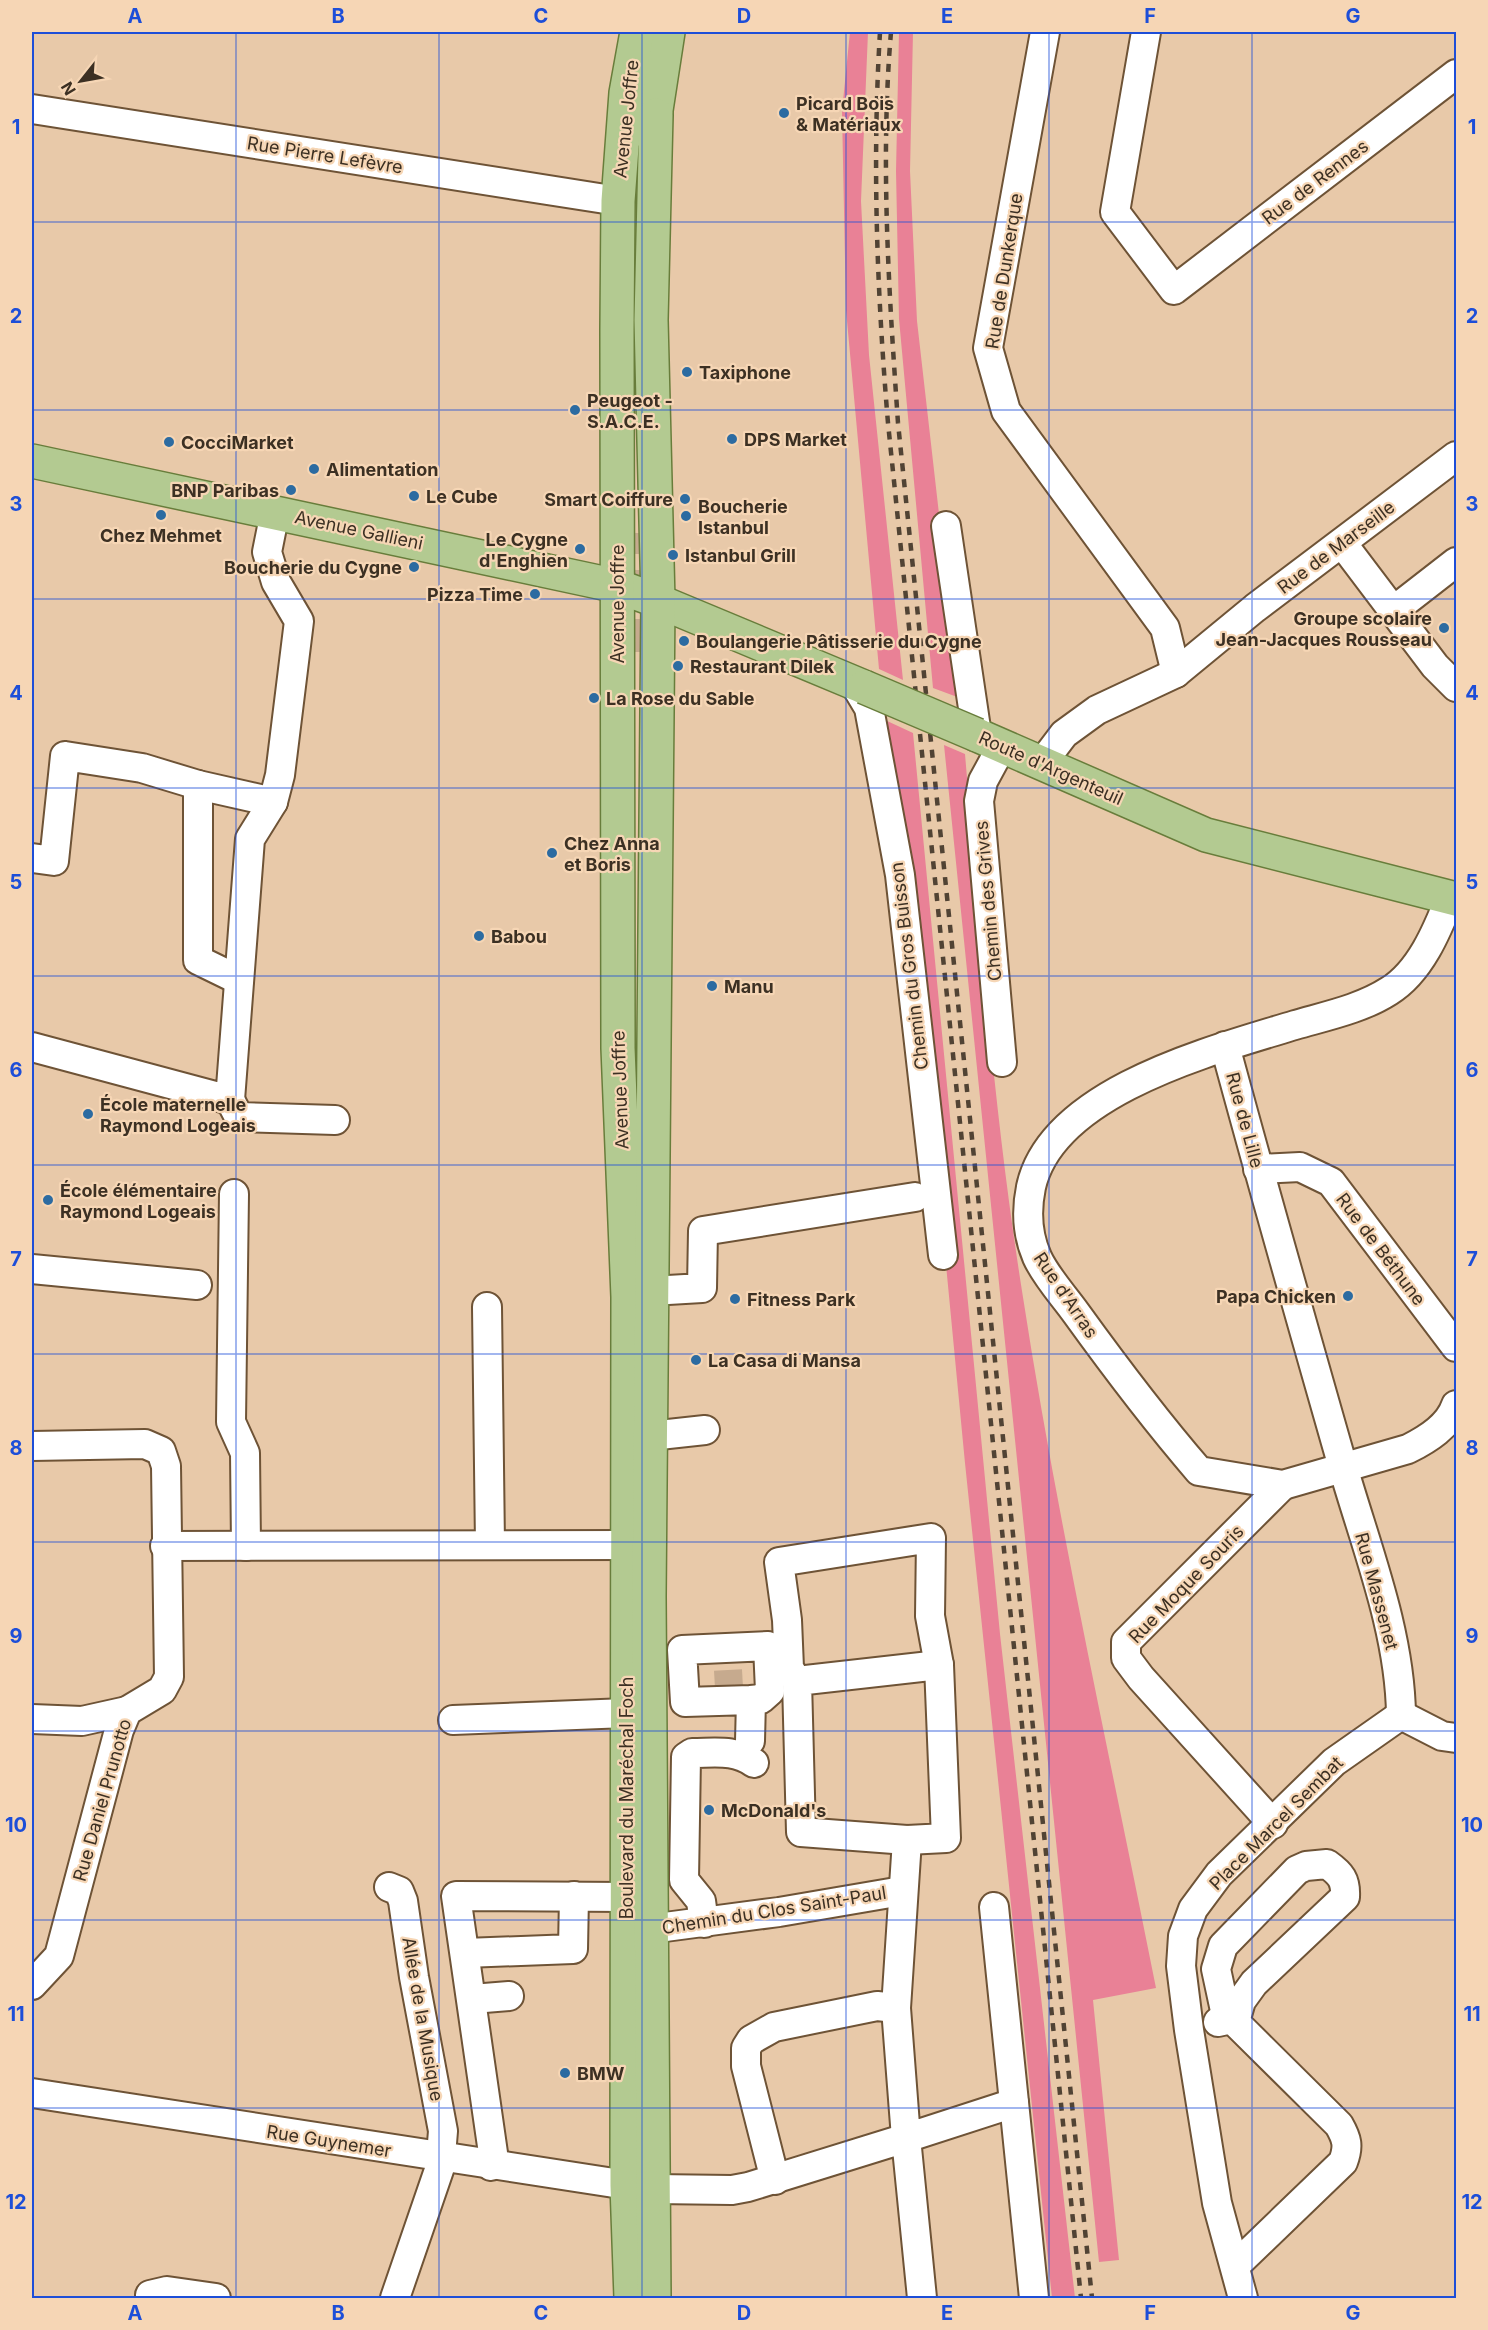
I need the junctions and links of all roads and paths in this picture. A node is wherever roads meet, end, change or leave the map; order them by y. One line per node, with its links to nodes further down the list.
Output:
1 (637, 32): 9 (main road, Avenue Joffre)
2 (642, 32): 8 (main road, Avenue Joffre)
3 (668, 32): 8 (main road, Avenue Joffre)
4 (1045, 32): 19 (street, Rue de Dunkerque)
5 (1146, 32): 6 (street, Rue de Rennes)
6 (1456, 74)
7 (32, 109): 9 (street, Rue Pierre Lefèvre)
8 (656, 115): 17 (main road, Avenue Joffre)
9 (618, 201): 16 (main road, Avenue Joffre)
10 (1456, 456): 14 (street, Rue de Marseille)
11 (32, 461): 12 (main road, Avenue Gallieni)
12 (275, 513): 16 (main road, Avenue Gallieni); 25 (street)
13 (946, 526): 22 (street)
14 (1342, 543): 18 (street); 19 (street, Rue de Marseille)
15 (1456, 562): 18 (street)
16 (617, 586): 17 (main road, Avenue Gallieni); 36 (main road, Avenue Joffre)
17 (658, 601): 20 (main road, Route d'Argenteuil); 27 (main road, Avenue Joffre)
18 (1393, 610): 21 (street)
19 (1176, 673): 23 (street, Rue de Marseille)
20 (859, 685): 22 (main road, Route d'Argenteuil, bridge); 39 (street, Chemin du Gros Buisson)
21 (1456, 687)
22 (989, 740): 23 (main road, Route d'Argenteuil); 32 (street, Chemin des Grives)
23 (1042, 763): 28 (main road, Route d'Argenteuil)
24 (198, 785): 25 (street); 26 (street); 29 (street)
25 (273, 802): 29 (street)
26 (32, 858)
27 (649, 884): 36 (main road, Avenue Joffre); 36 (main road, Avenue Joffre)
28 (1453, 899): 31 (street)
29 (239, 980): 33 (street)
30 (32, 1047): 33 (street)
31 (1225, 1047): 35 (street, Rue de Lille); 50 (street, Rue d'Arras)
32 (1002, 1062)
33 (230, 1100): 34 (street)
34 (335, 1120)
35 (1258, 1169): 44 (street, Rue de Béthune); 49 (street, Rue de Lille)
36 (638, 1178): 42 (main road, Avenue Joffre)
37 (234, 1194): 54 (street)
38 (915, 1197): 42 (street)
39 (943, 1255)
40 (32, 1269): 41 (street)
41 (197, 1285)
42 (643, 1298): 47 (main road, Boulevard du Maréchal Foch); 52 (main road, Boulevard du Maréchal Foch)
43 (487, 1307): 51 (street)
44 (1456, 1347)
45 (1456, 1405): 49 (street, Rue d'Arras)
46 (705, 1430): 47 (street)
47 (650, 1436): 72 (main road, Boulevard du Maréchal Foch)
48 (32, 1446): 53 (street, Rue Daniel Prunotto)
49 (1344, 1469): 50 (street, Rue d'Arras); 60 (street, Rue Massenet)
50 (1283, 1485): 64 (street, Rue Moque Souris)
51 (490, 1545): 52 (street); 54 (street)
52 (626, 1545): 59 (main road, Boulevard du Maréchal Foch)
53 (165, 1546): 54 (street); 58 (street, Rue Daniel Prunotto)
54 (246, 1546)
55 (939, 1665): 57 (street); 57 (street); 65 (street)
56 (733, 1681): 71 (street)
57 (797, 1681): 65 (street)
58 (127, 1711): 61 (street); 74 (street, Rue Daniel Prunotto)
59 (626, 1713): 62 (street); 69 (main road, Boulevard du Maréchal Foch)
60 (1401, 1715): 63 (street); 64 (street, Place Marcel Sembat)
61 (32, 1719)
62 (453, 1720)
63 (1456, 1738)
64 (1273, 1824): 79 (street, Place Marcel Sembat)
65 (907, 1840): 67 (street)
66 (389, 1887): 83 (street, Allée de la Musique)
67 (902, 1891): 71 (street, Chemin du Clos Saint-Paul); 77 (street, Chemin du Clos Saint-Paul)
68 (574, 1896): 69 (street); 73 (street); 73 (street)
69 (627, 1897): 86 (main road, Boulevard du Maréchal Foch)
70 (994, 1907): 81 (street)
71 (704, 1923): 72 (street, Chemin du Clos Saint-Paul)
72 (650, 1929): 86 (main road, Boulevard du Maréchal Foch)
73 (465, 1953): 76 (street)
74 (38, 1973)
75 (509, 1996): 76 (street)
76 (472, 1999): 84 (street)
77 (896, 2008): 82 (street, Chemin du Clos Saint-Paul); 85 (street)
78 (1231, 2021): 78 (street); 79 (street); 87 (street)
79 (1189, 2030): 87 (street, Place Marcel Sembat)
80 (32, 2093): 83 (street, Rue Guynemer)
81 (1014, 2103): 82 (street, Rue Guynemer); 94 (street)
82 (906, 2138): 85 (street, Rue Guynemer); 93 (street, Chemin du Clos Saint-Paul)
83 (442, 2159): 84 (street, Rue Guynemer); 90 (street)
84 (491, 2166): 86 (street, Rue Guynemer)
85 (775, 2180): 86 (street, Rue Guynemer)
86 (640, 2187): 91 (main road, Boulevard du Maréchal Foch); 92 (main road, Boulevard du Maréchal Foch)
87 (1234, 2266): 95 (street)
88 (150, 2295): 89 (street)
89 (216, 2298)
90 (395, 2298)
91 (631, 2298)
92 (654, 2298)
93 (922, 2298)
94 (1035, 2298)
95 (1244, 2298)

